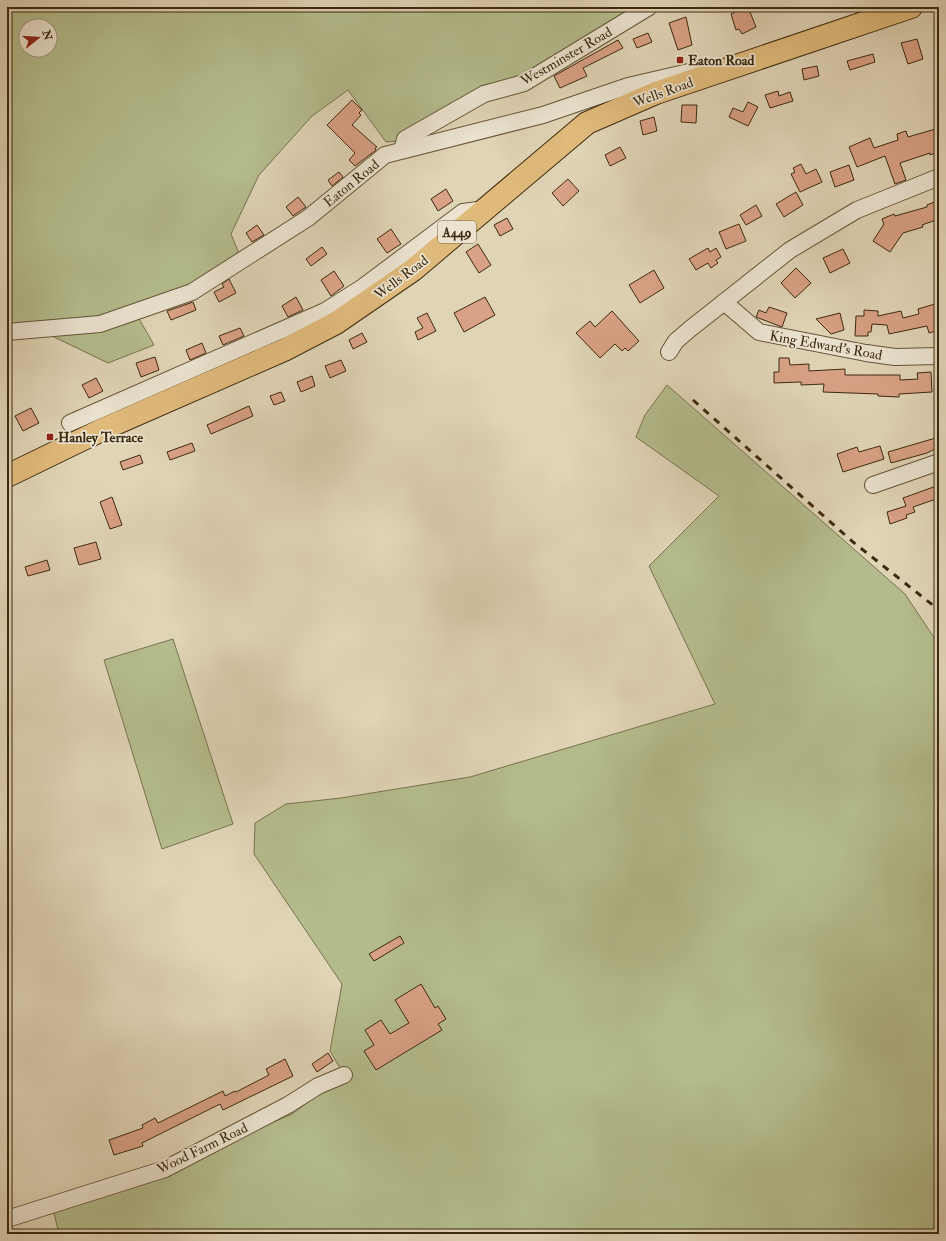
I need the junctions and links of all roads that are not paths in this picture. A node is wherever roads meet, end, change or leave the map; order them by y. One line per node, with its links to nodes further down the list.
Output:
1 (649, 7): 4 (street, Westminster Road)
2 (911, 7): 3 (highway, Wells Road / A449)
3 (714, 74): 4 (street, Eaton Road); 6 (highway, Wells Road / A449)
4 (402, 150): 8 (street, Eaton Road)
5 (939, 177): 7 (street)
6 (485, 209): 11 (street); 13 (highway, Wells Road / A449)
7 (724, 302): 9 (street); 10 (street, King Edward's Road)
8 (7, 332)
9 (669, 352)
10 (939, 356)
11 (70, 423)
12 (939, 462): 14 (street)
13 (7, 476)
14 (873, 485)
15 (344, 1075): 16 (street, Wood Farm Road)
16 (7, 1219)

